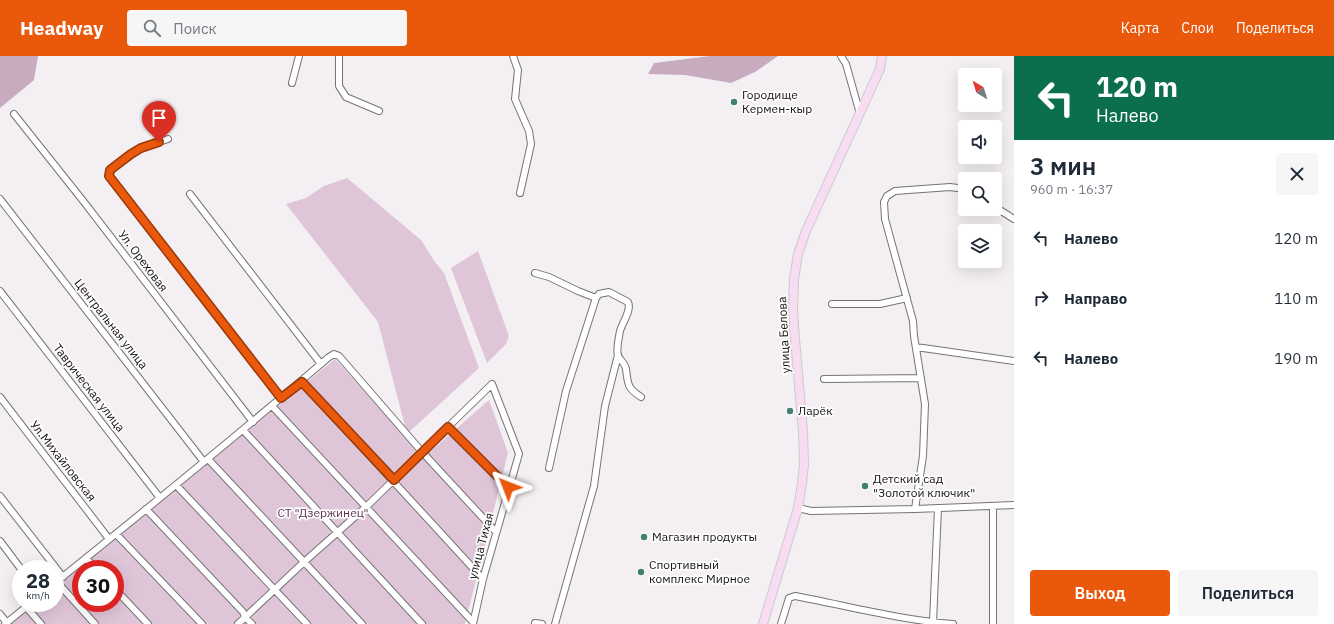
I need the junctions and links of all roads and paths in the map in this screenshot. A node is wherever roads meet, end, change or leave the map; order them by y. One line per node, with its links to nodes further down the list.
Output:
1 (299, 56): 6 (street)
2 (339, 56): 7 (street)
3 (513, 56): 12 (street)
4 (841, 56): 9 (street)
5 (882, 56): 9 (main road, улица Белова)
6 (292, 84)
7 (379, 111)
8 (14, 114): 33 (street, Ул. Ореховая)
9 (860, 114): 47 (main road, улица Белова)
10 (168, 139): 31 (street)
11 (958, 188): 20 (street)
12 (520, 193)
13 (190, 194): 25 (street)
14 (0, 199): 37 (street, Центральная улица)
15 (1002, 211): 16 (street)
16 (1014, 219)
17 (535, 273): 19 (street)
18 (0, 291): 43 (street, Таврическая улица)
19 (596, 298): 23 (street); 38 (street)
20 (907, 298): 21 (street); 22 (street)
21 (832, 304)
22 (916, 347): 24 (street); 26 (street)
23 (618, 355): 30 (street); 84 (street)
24 (1014, 361)
25 (321, 364): 28 (street); 36 (street)
26 (921, 378): 27 (street); 50 (street)
27 (824, 379)
28 (302, 382): 31 (street); 39 (street)
29 (0, 397): 54 (street, Ул.Михайловская)
30 (641, 397)
31 (281, 398): 32 (street)
32 (272, 406): 33 (street); 46 (street)
33 (253, 422): 35 (street)
34 (448, 427): 36 (street); 41 (street); 41 (street, улица Тихая)
35 (243, 430): 37 (street); 52 (street)
36 (423, 453): 39 (street); 51 (street)
37 (206, 460): 40 (street); 59 (street, Центральная улица)
38 (549, 468)
39 (394, 480): 46 (street); 61 (street)
40 (176, 485): 43 (street); 62 (street)
41 (508, 487): 51 (street, улица Тихая)
42 (0, 496): 58 (street)
43 (160, 498): 49 (street)
44 (1014, 505): 45 (street)
45 (993, 506): 48 (street); 88 (street)
46 (366, 507): 52 (street); 72 (street)
47 (798, 508): 50 (street); 85 (main road, улица Белова)
48 (938, 508): 50 (street); 70 (street)
49 (146, 509): 53 (street); 68 (street)
50 (915, 509)
51 (496, 532): 61 (street, улица Тихая)
52 (337, 533): 59 (street); 82 (street)
53 (116, 534): 54 (street); 77 (street)
54 (109, 539): 56 (street)
55 (0, 541): 57 (street)
56 (86, 558): 60 (street)
57 (14, 560)
58 (50, 560)
59 (304, 562): 62 (street); 81 (street, Центральная улица)
60 (64, 576)
61 (483, 579): 72 (street, улица Тихая)
62 (274, 590): 68 (street); 80 (street)
63 (64, 591): 75 (street)
64 (124, 599): 76 (street)
65 (19, 612): 71 (street)
66 (33, 612): 74 (street)
67 (0, 614): 71 (street)
68 (245, 617): 78 (street); 79 (street)
69 (925, 622): 70 (street); 86 (street)
70 (933, 622): 87 (street)
71 (6, 623)
72 (473, 623)
73 (535, 623): 83 (street)
74 (42, 624)
75 (95, 624)
76 (148, 624)
77 (202, 624)
78 (238, 624)
79 (252, 624)
80 (307, 624)
81 (362, 624)
82 (422, 624)
83 (542, 624)
84 (555, 624)
85 (763, 624)
86 (781, 624)
87 (954, 624)
88 (993, 624)

